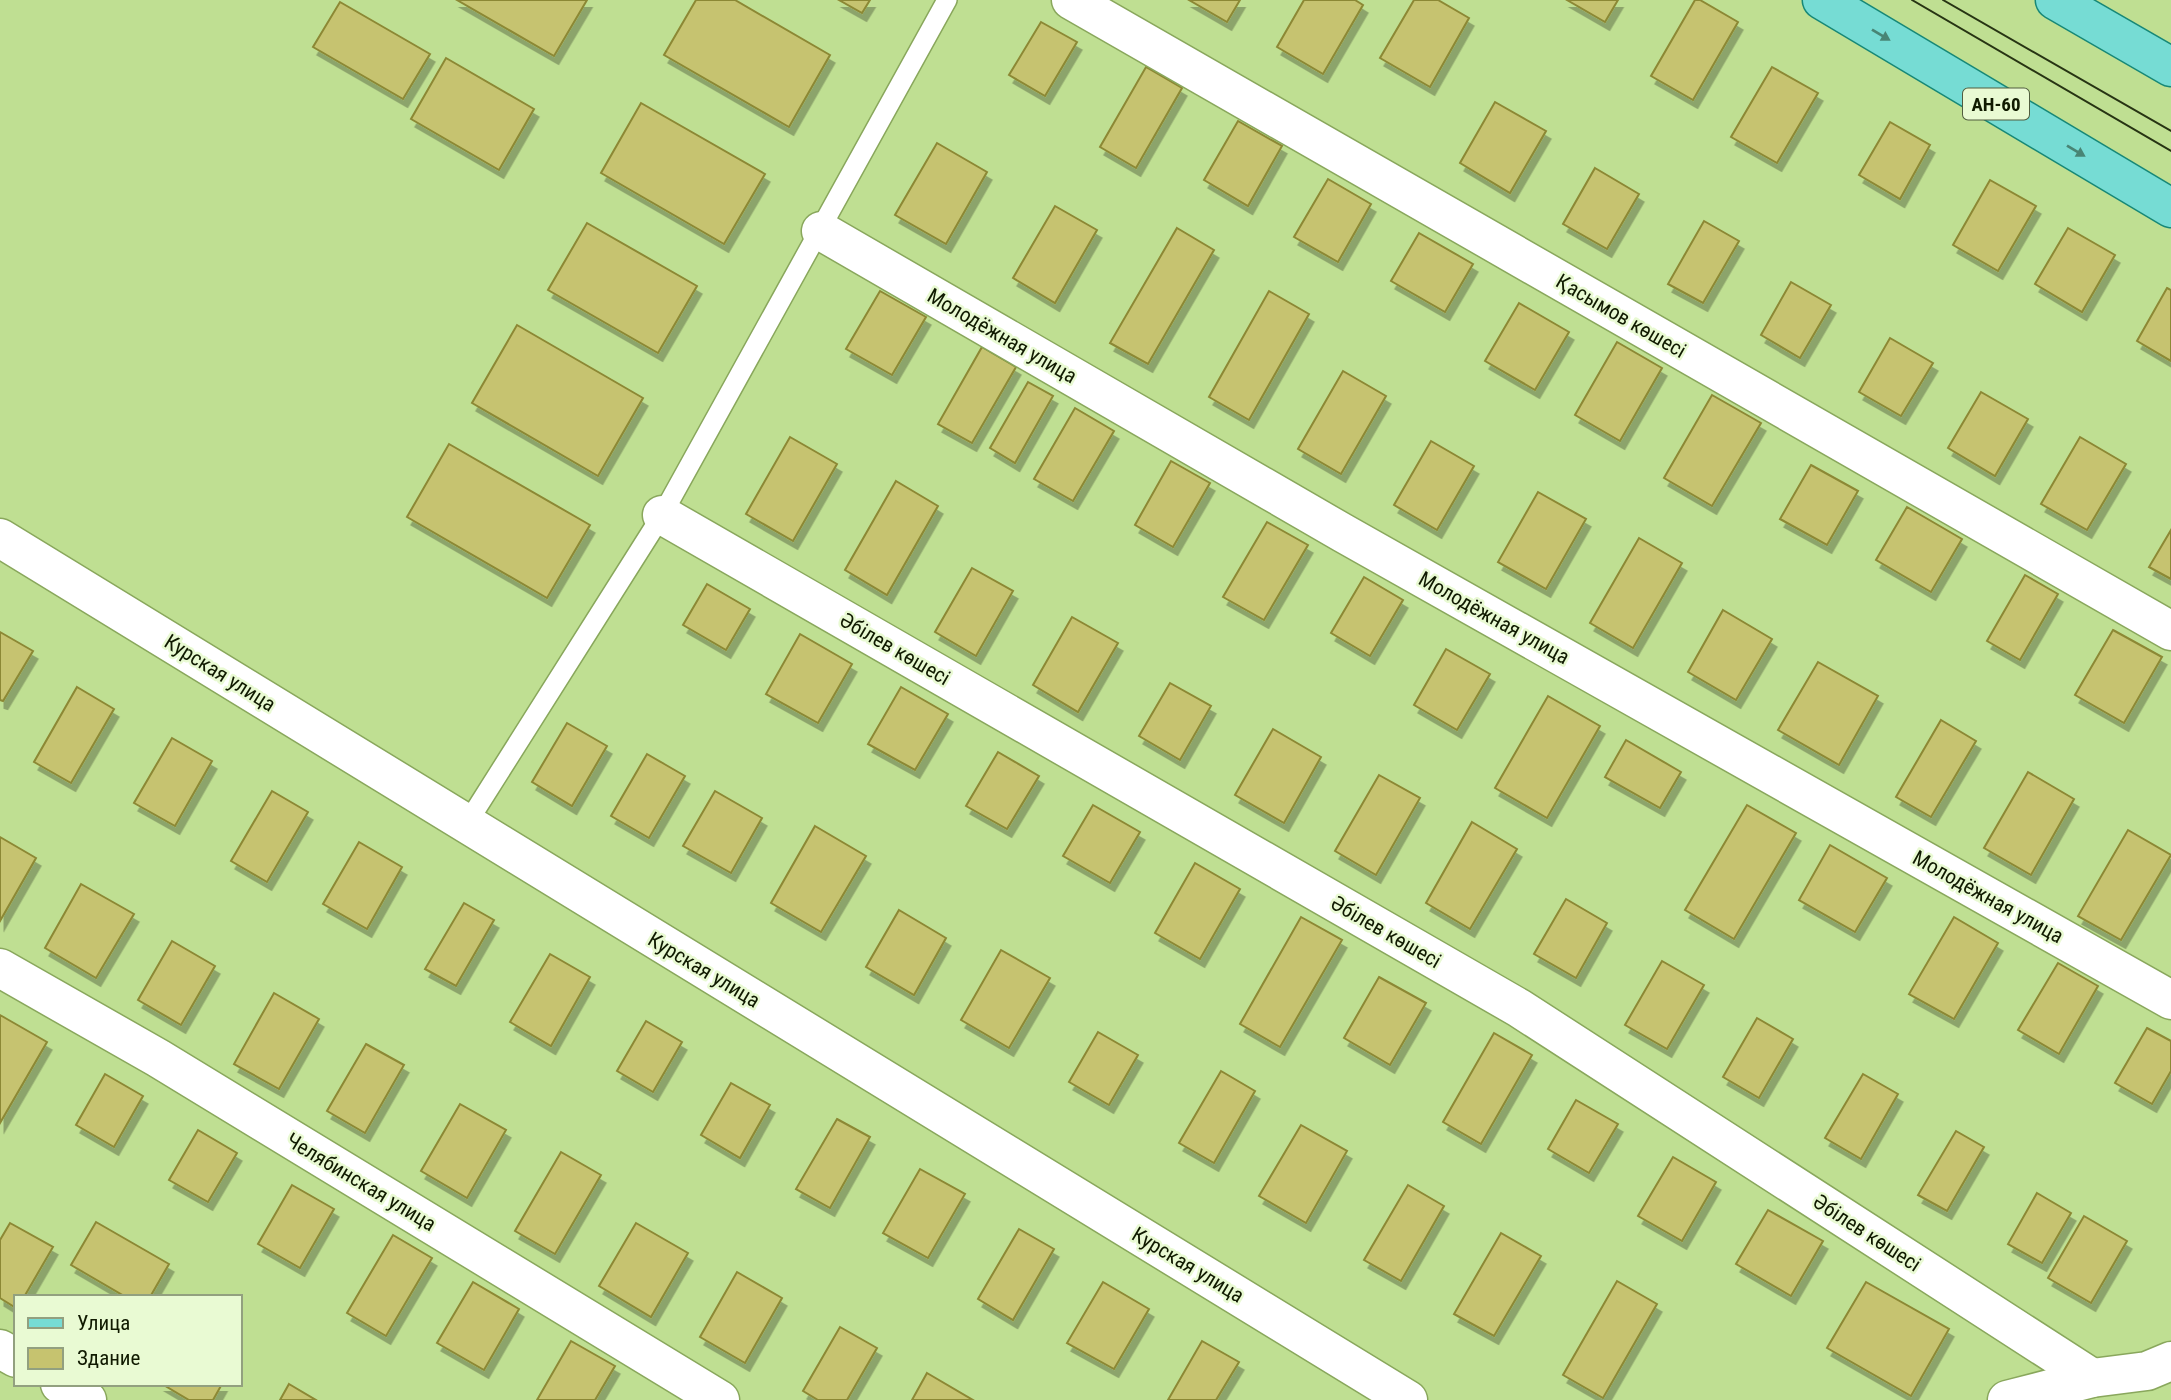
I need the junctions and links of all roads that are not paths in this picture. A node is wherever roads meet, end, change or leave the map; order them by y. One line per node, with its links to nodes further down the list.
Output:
1 (947, 0): 8 (lane)
2 (1071, 0): 11 (street, Қасымов көшесі)
3 (1822, 0): 7 (main road, АН-60, one-way to 7)
4 (2055, 0): 5 (main road)
5 (2097, 10): 6 (main road)
6 (2171, 67)
7 (2171, 208)
8 (821, 231): 9 (lane); 14 (street, Молодёжная улица)
9 (662, 515): 12 (lane); 16 (street, Әбілев көшесі)
10 (0, 538): 12 (street, Курская улица)
11 (2171, 631)
12 (466, 825): 20 (street, Курская улица)
13 (0, 968): 19 (street, Челябинская улица)
14 (2171, 1000)
15 (2163, 1376): 16 (street)
16 (2092, 1378): 21 (street)
17 (63, 1386): 18 (street)
18 (87, 1400)
19 (720, 1400)
20 (1408, 1400)
21 (2007, 1400)

